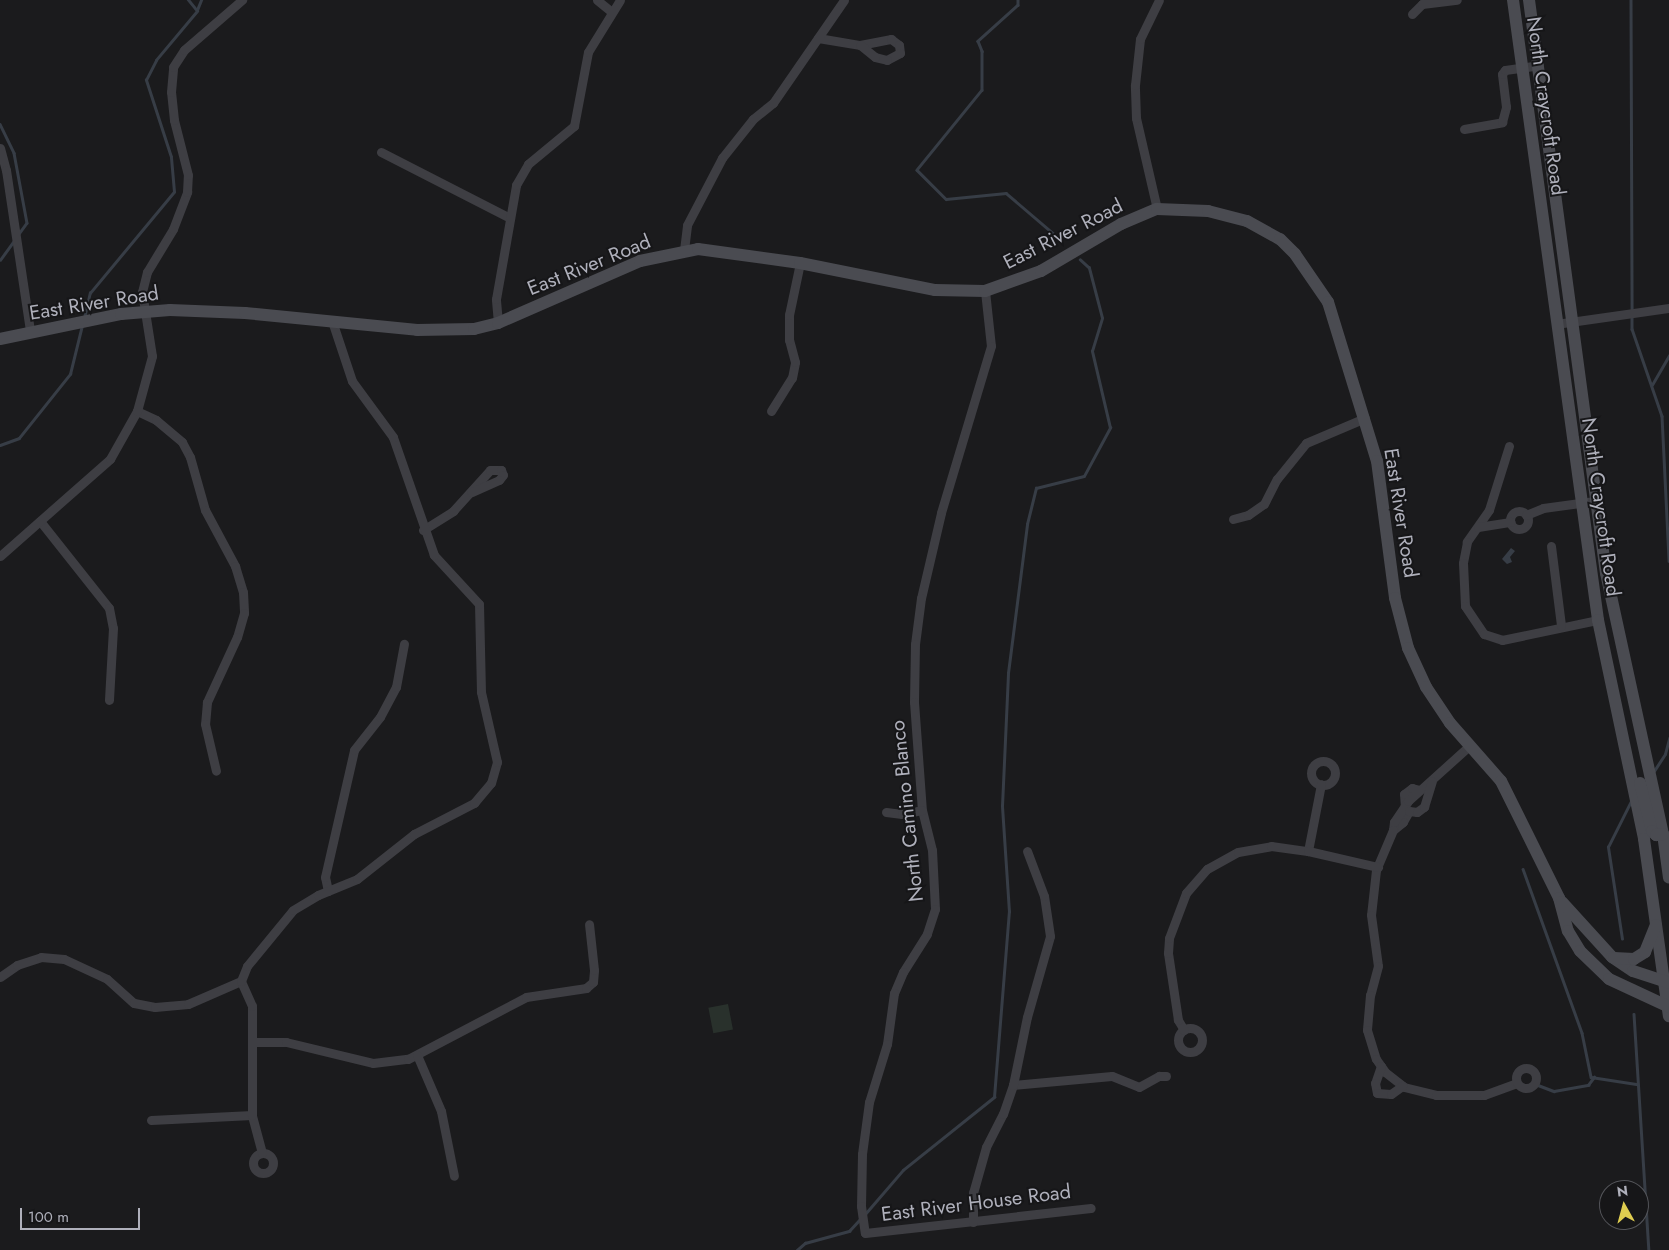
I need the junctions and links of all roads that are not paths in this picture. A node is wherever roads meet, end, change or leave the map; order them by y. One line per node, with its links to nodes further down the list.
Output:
1 (242, 0): 24 (street)
2 (596, 0): 9 (street)
3 (620, 0): 9 (street)
4 (844, 0): 11 (street)
5 (1159, 0): 18 (street)
6 (1457, 0): 10 (street)
7 (1513, 0): 14 (street, North Craycroft Road)
8 (1529, 0): 13 (street, North Craycroft Road)
9 (612, 12): 19 (street)
10 (1412, 14)
11 (818, 38): 12 (street); 20 (street)
12 (860, 44)
13 (1538, 65): 14 (street); 26 (street, North Craycroft Road)
14 (1524, 67): 15 (street); 28 (street, North Craycroft Road)
15 (1464, 129)
16 (0, 148): 29 (street)
17 (380, 152): 19 (street)
18 (1157, 209): 22 (street, East River Road); 33 (street, East River Road)
19 (510, 218): 27 (street)
20 (684, 250): 21 (street, East River Road); 27 (street, East River Road)
21 (800, 262): 22 (street, East River Road); 32 (street)
22 (985, 291): 58 (street, North Camino Blanco)
23 (1669, 308): 26 (street)
24 (146, 311): 25 (street, East River Road); 29 (street, East River Road); 31 (street)
25 (332, 321): 27 (street, East River Road); 43 (street)
26 (1572, 322): 28 (street); 36 (street, North Craycroft Road)
27 (498, 323)
28 (1556, 324): 37 (street, North Craycroft Road)
29 (30, 331): 30 (street, East River Road)
30 (0, 339)
31 (137, 411): 40 (street); 53 (street)
32 (771, 412)
33 (1365, 418): 39 (street); 52 (street, East River Road)
34 (1510, 446): 42 (street)
35 (472, 492): 43 (street)
36 (1595, 501): 37 (street); 51 (street, North Craycroft Road)
37 (1580, 502): 38 (street); 46 (street, North Craycroft Road)
38 (1526, 516): 41 (street); 41 (street)
39 (1233, 518)
40 (40, 521): 45 (street); 50 (street)
41 (1511, 522): 42 (street)
42 (1478, 527): 47 (street)
43 (423, 530): 65 (street)
44 (1551, 546): 47 (street)
45 (0, 556)
46 (1598, 620): 47 (street); 49 (street, North Craycroft Road)
47 (1561, 625)
48 (404, 644): 65 (street)
49 (1610, 676): 51 (street); 55 (street, North Craycroft Road)
50 (109, 700)
51 (1639, 730): 60 (street, North Craycroft Road)
52 (1469, 746): 54 (street); 66 (street, East River Road)
53 (216, 771)
54 (1432, 780): 57 (street); 57 (street)
55 (1636, 782): 60 (street); 67 (street, North Craycroft Road)
56 (1321, 784): 61 (street)
57 (1407, 809): 63 (street)
58 (922, 810): 59 (street); 89 (street, North Camino Blanco)
59 (886, 812)
60 (1663, 834): 64 (street, North Craycroft Road)
61 (1308, 850): 63 (street); 75 (street)
62 (1027, 851): 81 (street)
63 (1378, 867): 78 (street)
64 (1669, 878)
65 (328, 891): 71 (street)
66 (1559, 898): 69 (street, East River Road); 73 (street, East River Road)
67 (1657, 920): 69 (street); 72 (street, North Craycroft Road)
68 (589, 924): 77 (street)
69 (1612, 957): 72 (street, East River Road)
70 (0, 977): 71 (street)
71 (241, 981): 76 (street)
72 (1667, 982): 73 (street, North Craycroft Road)
73 (1669, 1007): 74 (street, North Craycroft Road)
74 (1669, 1016)
75 (1184, 1030)
76 (254, 1042): 77 (street); 83 (street)
77 (418, 1055): 86 (street)
78 (1381, 1066): 82 (street); 82 (street)
79 (1166, 1076): 81 (street)
80 (1517, 1083): 82 (street)
81 (1013, 1085): 88 (street)
82 (1402, 1086)
83 (252, 1115): 84 (street); 85 (street)
84 (151, 1120)
85 (262, 1153)
86 (454, 1176)
87 (1091, 1208): 88 (street, East River House Road)
88 (973, 1222): 89 (street, East River House Road)
89 (865, 1233)

